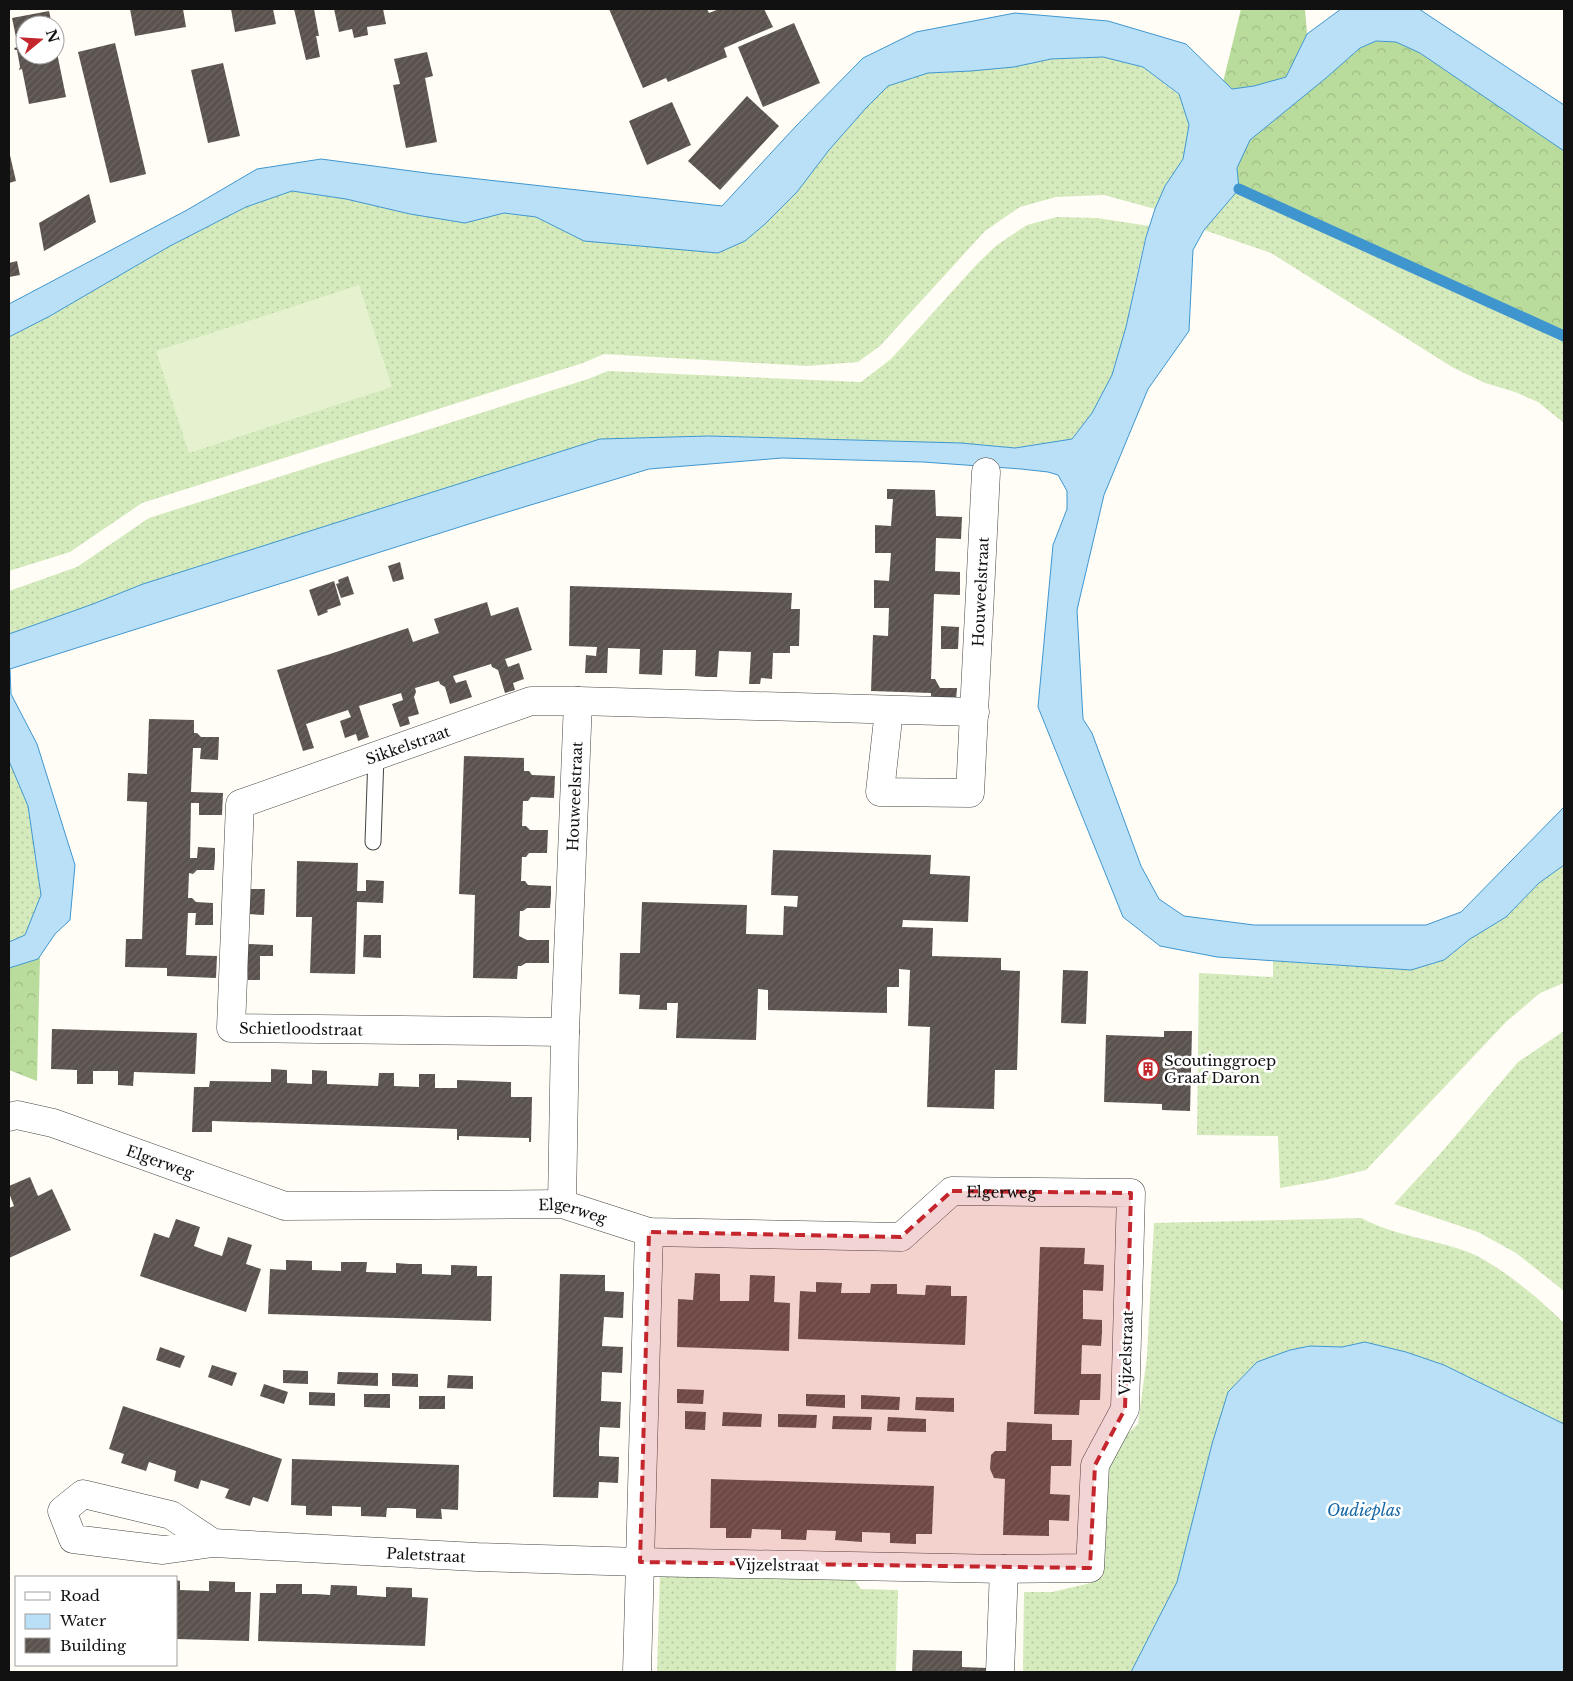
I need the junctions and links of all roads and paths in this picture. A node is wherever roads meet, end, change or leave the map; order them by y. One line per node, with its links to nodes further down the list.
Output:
1 (986, 472): 4 (street, Houweelstraat)
2 (578, 701): 3 (street); 5 (street, Sikkelstraat); 8 (street, Houweelstraat)
3 (889, 710): 4 (street); 4 (street, Houweelstraat)
4 (975, 712)
5 (376, 756): 6 (street, Sikkelstraat); 7 (lane)
6 (240, 804): 8 (street, Schietloodstraat)
7 (373, 842)
8 (565, 1032): 11 (street, Houweelstraat)
9 (9, 1117): 11 (street, Elgerweg)
10 (1131, 1193): 12 (street, Elgerweg); 15 (street, Vijzelstraat)
11 (562, 1204): 12 (street, Elgerweg)
12 (649, 1232): 14 (street)
13 (213, 1543): 14 (street, Paletstraat)
14 (640, 1562): 15 (street, Vijzelstraat); 16 (street)
15 (1004, 1569): 17 (street)
16 (637, 1672)
17 (1000, 1672)

